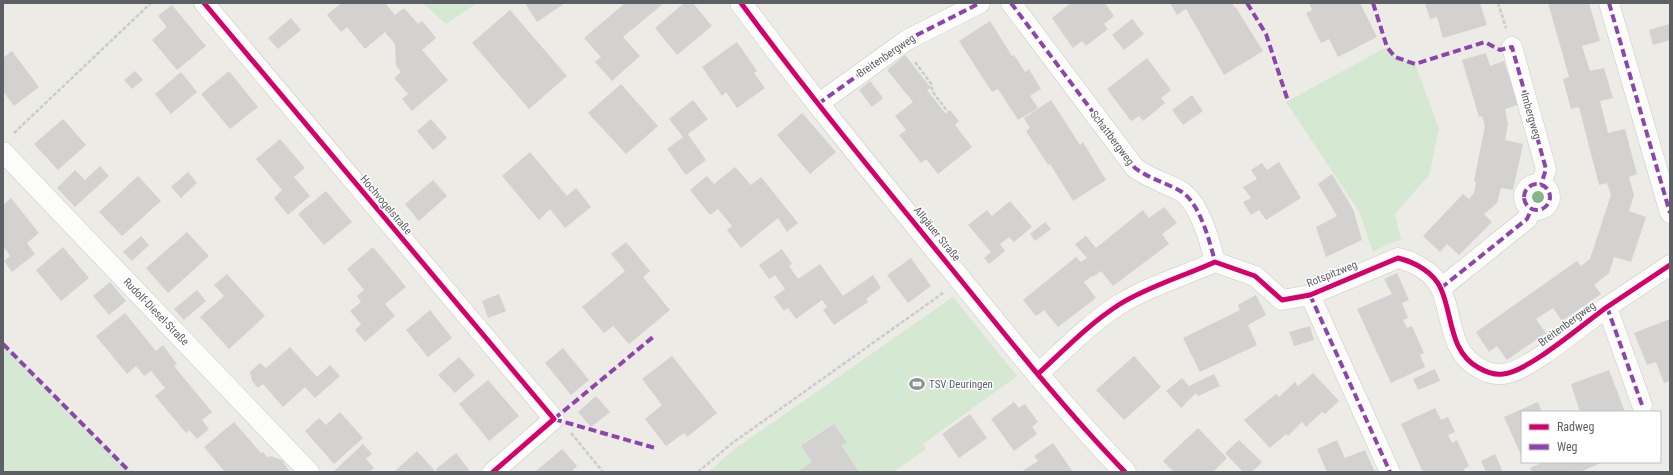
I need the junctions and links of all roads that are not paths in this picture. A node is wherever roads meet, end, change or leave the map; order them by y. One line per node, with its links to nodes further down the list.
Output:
1 (204, 3): 19 (street, Hochvogelstraße)
2 (741, 3): 7 (street, Allgäuer Straße)
3 (980, 3): 7 (street, Breitenbergweg)
4 (1010, 3): 10 (street, Schattbergweg)
5 (1609, 3): 9 (street)
6 (1512, 47): 12 (street, Imbergweg)
7 (818, 104): 16 (street, Allgäuer Straße)
8 (7, 144): 18 (street, Rudolf-Diesel-Straße)
9 (1670, 213)
10 (1215, 262): 13 (street, Rotspitzweg); 16 (street)
11 (1670, 265): 14 (street, Breitenbergweg)
12 (1441, 288): 13 (street, Rotspitzweg); 15 (street, Rotspitzweg)
13 (1310, 295): 21 (street, Rotspitzweg)
14 (1607, 307): 15 (street, Breitenbergweg); 17 (street, Breitenbergweg)
15 (1469, 363)
16 (1039, 373): 20 (street, Allgäuer Straße)
17 (1642, 406)
18 (309, 472)
19 (492, 472)
20 (1124, 472)
21 (1390, 472)

